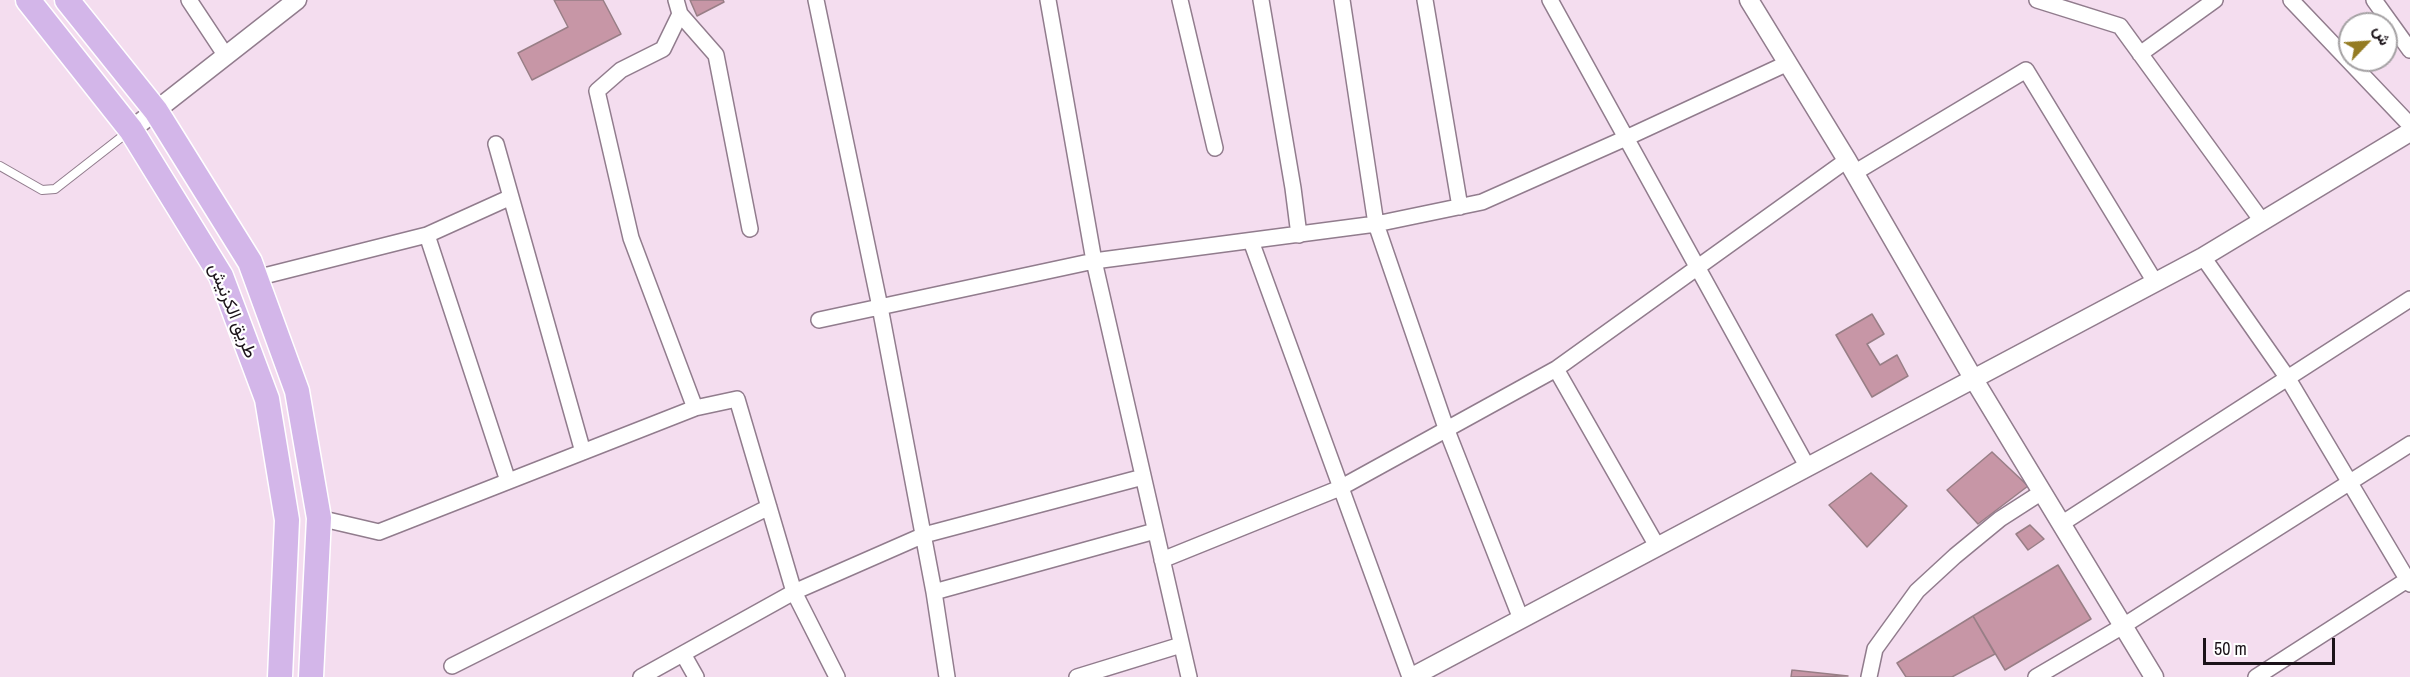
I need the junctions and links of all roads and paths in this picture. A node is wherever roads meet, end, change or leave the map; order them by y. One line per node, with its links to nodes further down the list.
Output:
1 (28, 0): 25 (main road, طريق الكرنيش)
2 (68, 0): 23 (main road, طريق الكرنيش)
3 (189, 0): 21 (street)
4 (297, 0): 21 (street)
5 (816, 0): 46 (street)
6 (1048, 0): 41 (street)
7 (1180, 0): 29 (street)
8 (1261, 0): 38 (street)
9 (1342, 0): 35 (street)
10 (1425, 0): 33 (street)
11 (1551, 0): 27 (street)
12 (1749, 0): 22 (street)
13 (2037, 0): 17 (street)
14 (2215, 0): 20 (street)
15 (2291, 0): 24 (street)
16 (2374, 0): 19 (street)
17 (2057, 3): 20 (street)
18 (678, 7): 36 (street); 51 (street)
19 (2410, 50)
20 (2140, 54): 34 (street)
21 (226, 56): 23 (street)
22 (1788, 63): 27 (street); 31 (street)
23 (156, 111): 25 (street); 43 (main road, طريق الكرنيش)
24 (2410, 125)
25 (131, 130): 30 (lane); 76 (main road, طريق الكرنيش)
26 (2410, 132): 34 (street)
27 (1626, 138): 33 (street); 42 (street)
28 (496, 144): 32 (street)
29 (1215, 148)
30 (0, 166)
31 (1851, 167): 42 (street); 44 (street); 50 (street)
32 (511, 197): 37 (street); 54 (street)
33 (1460, 207): 35 (street)
34 (2262, 221): 40 (street)
35 (1376, 224): 38 (street); 52 (street)
36 (750, 229)
37 (427, 235): 43 (street); 57 (street)
38 (1299, 235): 39 (street)
39 (1251, 241): 41 (street); 59 (street)
40 (2203, 257): 44 (street); 49 (street)
41 (1094, 261): 46 (street); 56 (street)
42 (1697, 267): 48 (street); 55 (street)
43 (256, 278): 62 (main road, طريق الكرنيش)
44 (2155, 282): 50 (street)
45 (2410, 299): 49 (street)
46 (880, 307): 47 (street); 65 (street)
47 (819, 320)
48 (1556, 369): 52 (street); 66 (street)
49 (2287, 377): 58 (street); 63 (street)
50 (1973, 378): 55 (street); 60 (street)
51 (695, 408): 54 (street); 61 (street)
52 (1446, 428): 59 (street); 71 (street)
53 (2410, 444): 58 (street)
54 (583, 452): 57 (street)
55 (1807, 466): 66 (street)
56 (1143, 477): 64 (street); 65 (street)
57 (508, 481): 62 (street)
58 (2350, 482): 68 (street); 72 (street)
59 (1340, 488): 67 (street); 84 (street)
60 (2042, 492): 63 (street); 85 (street)
61 (769, 507): 69 (street); 75 (street)
62 (319, 518): 77 (main road, طريق الكرنيش)
63 (2061, 524): 72 (street)
64 (1155, 531): 67 (street); 70 (street)
65 (924, 535): 69 (street); 70 (street)
66 (1657, 546): 71 (street)
67 (1162, 560): 73 (street)
68 (2409, 580): 88 (street)
69 (794, 591): 74 (street); 80 (street)
70 (934, 592): 81 (street)
71 (1521, 619): 84 (street)
72 (2123, 626): 86 (street); 87 (street)
73 (1181, 645): 82 (street); 83 (street)
74 (683, 654): 78 (street); 79 (street)
75 (452, 666)
76 (280, 677)
77 (311, 677)
78 (641, 677)
79 (696, 677)
80 (837, 677)
81 (947, 677)
82 (1077, 677)
83 (1189, 677)
84 (1411, 677)
85 (1869, 677)
86 (2036, 677)
87 (2154, 677)
88 (2256, 677)

